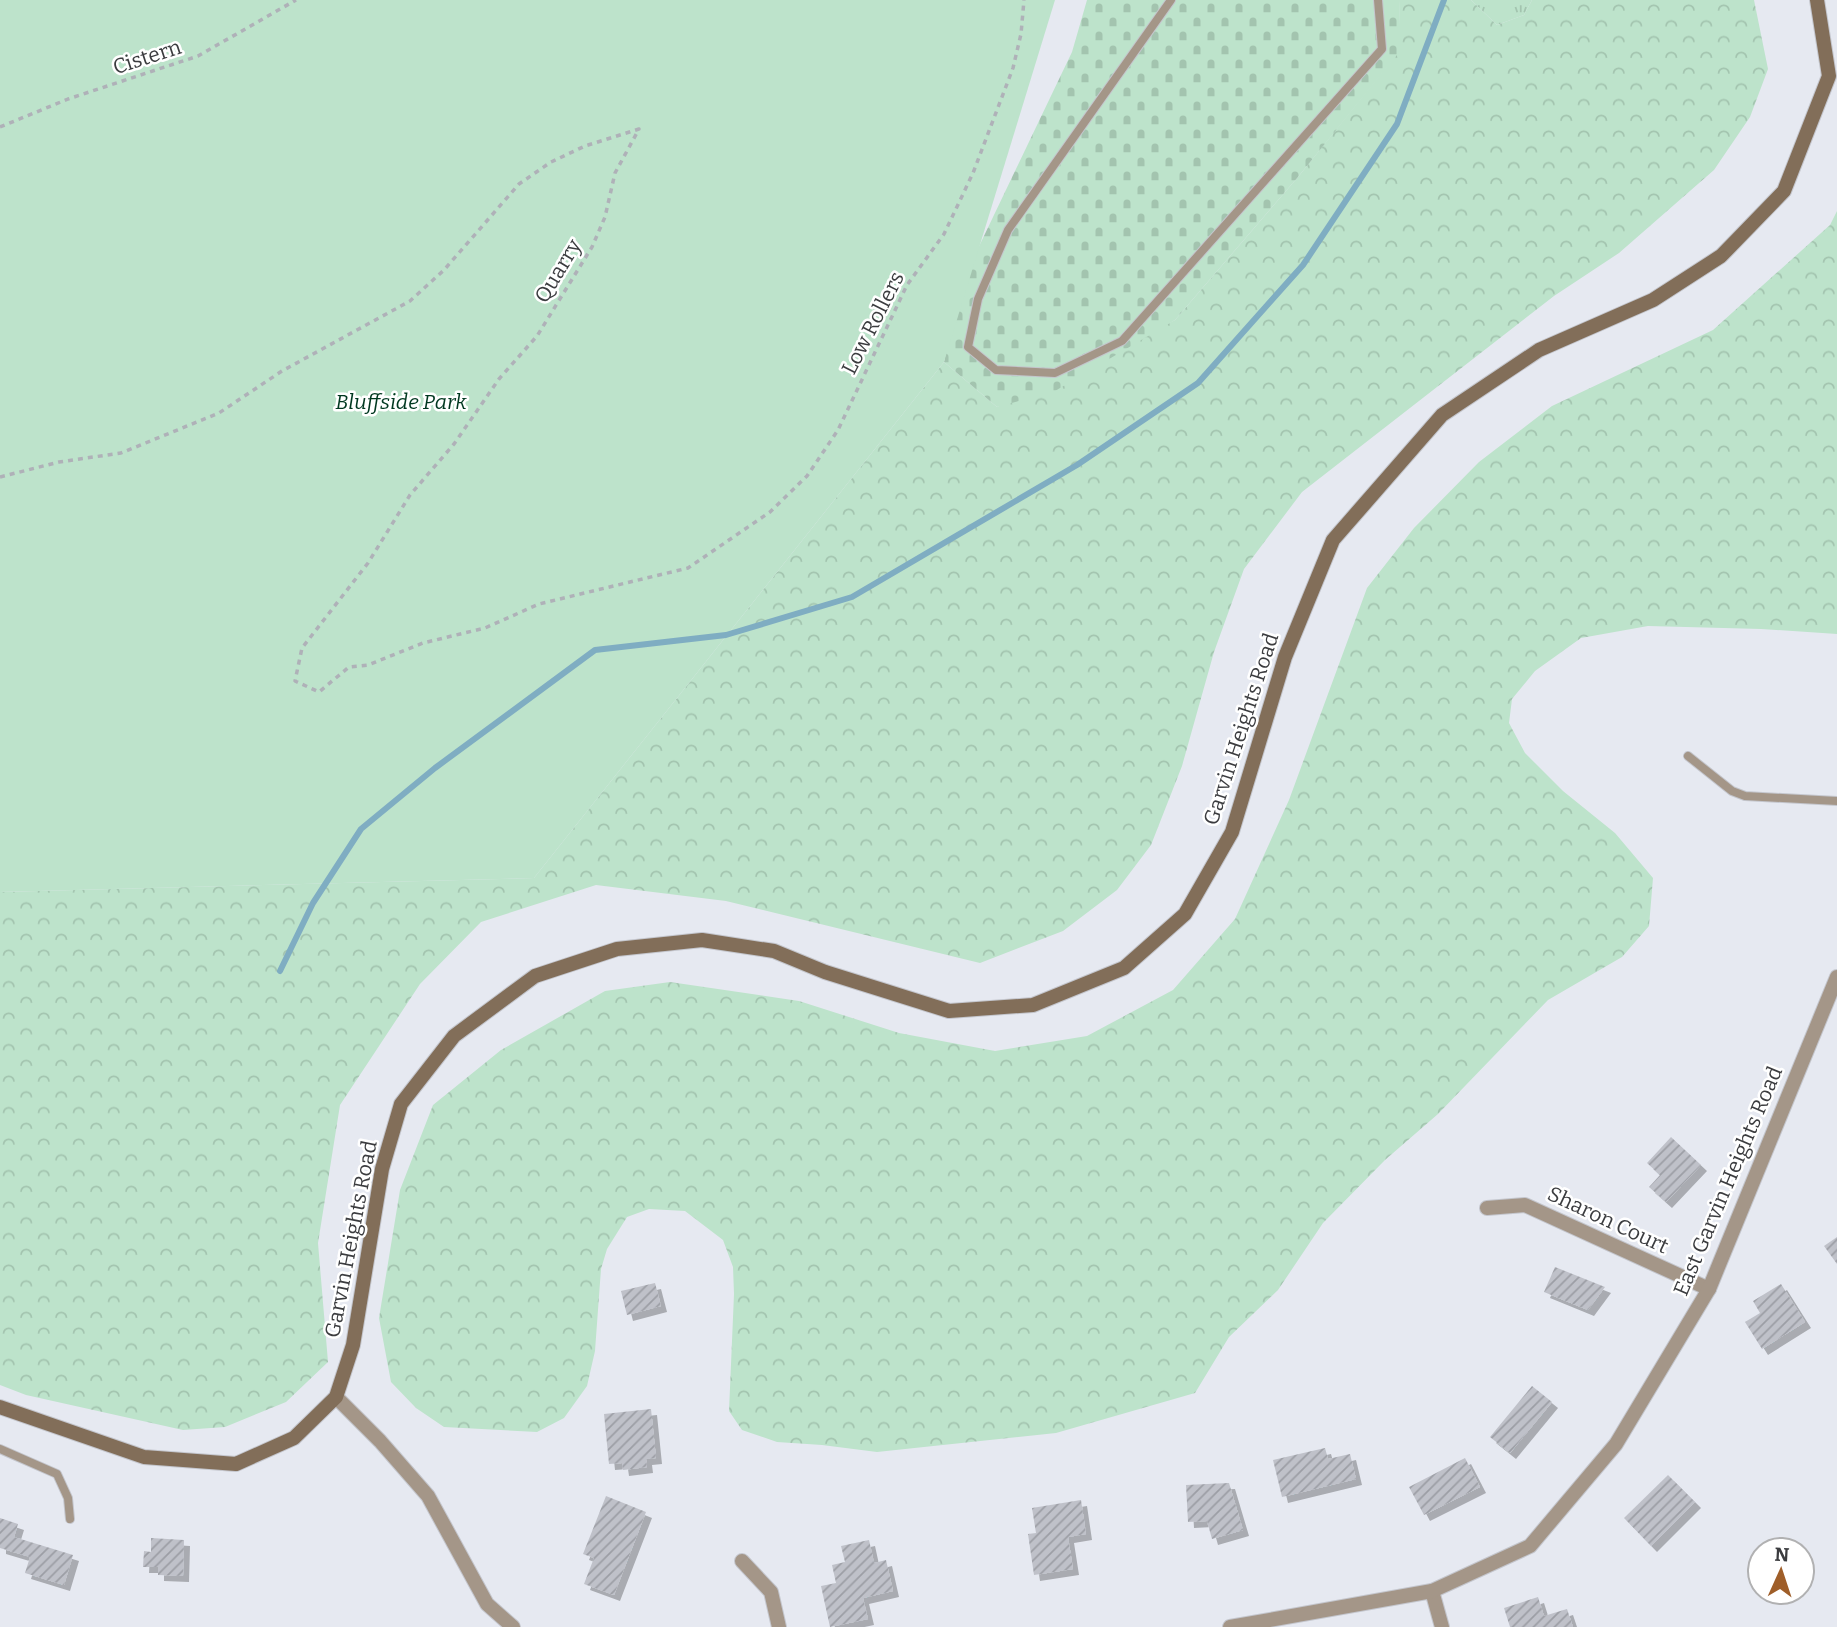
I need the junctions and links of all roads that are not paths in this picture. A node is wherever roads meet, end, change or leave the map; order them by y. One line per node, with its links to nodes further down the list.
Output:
1 (1171, 0): 2 (lane)
2 (1378, 0)
3 (1817, 0): 9 (main road, Garvin Heights Road)
4 (1688, 757): 5 (lane)
5 (1837, 801)
6 (1837, 977): 8 (street, East Garvin Heights Road)
7 (1487, 1208): 8 (street, Sharon Court)
8 (1709, 1289): 14 (street, East Garvin Heights Road)
9 (336, 1397): 10 (main road, Garvin Heights Road); 15 (street)
10 (0, 1406)
11 (0, 1449): 12 (lane)
12 (69, 1520)
13 (742, 1561): 16 (street)
14 (1432, 1591): 17 (street, East Garvin Heights Road); 18 (street)
15 (513, 1627)
16 (779, 1627)
17 (1230, 1627)
18 (1441, 1627)

